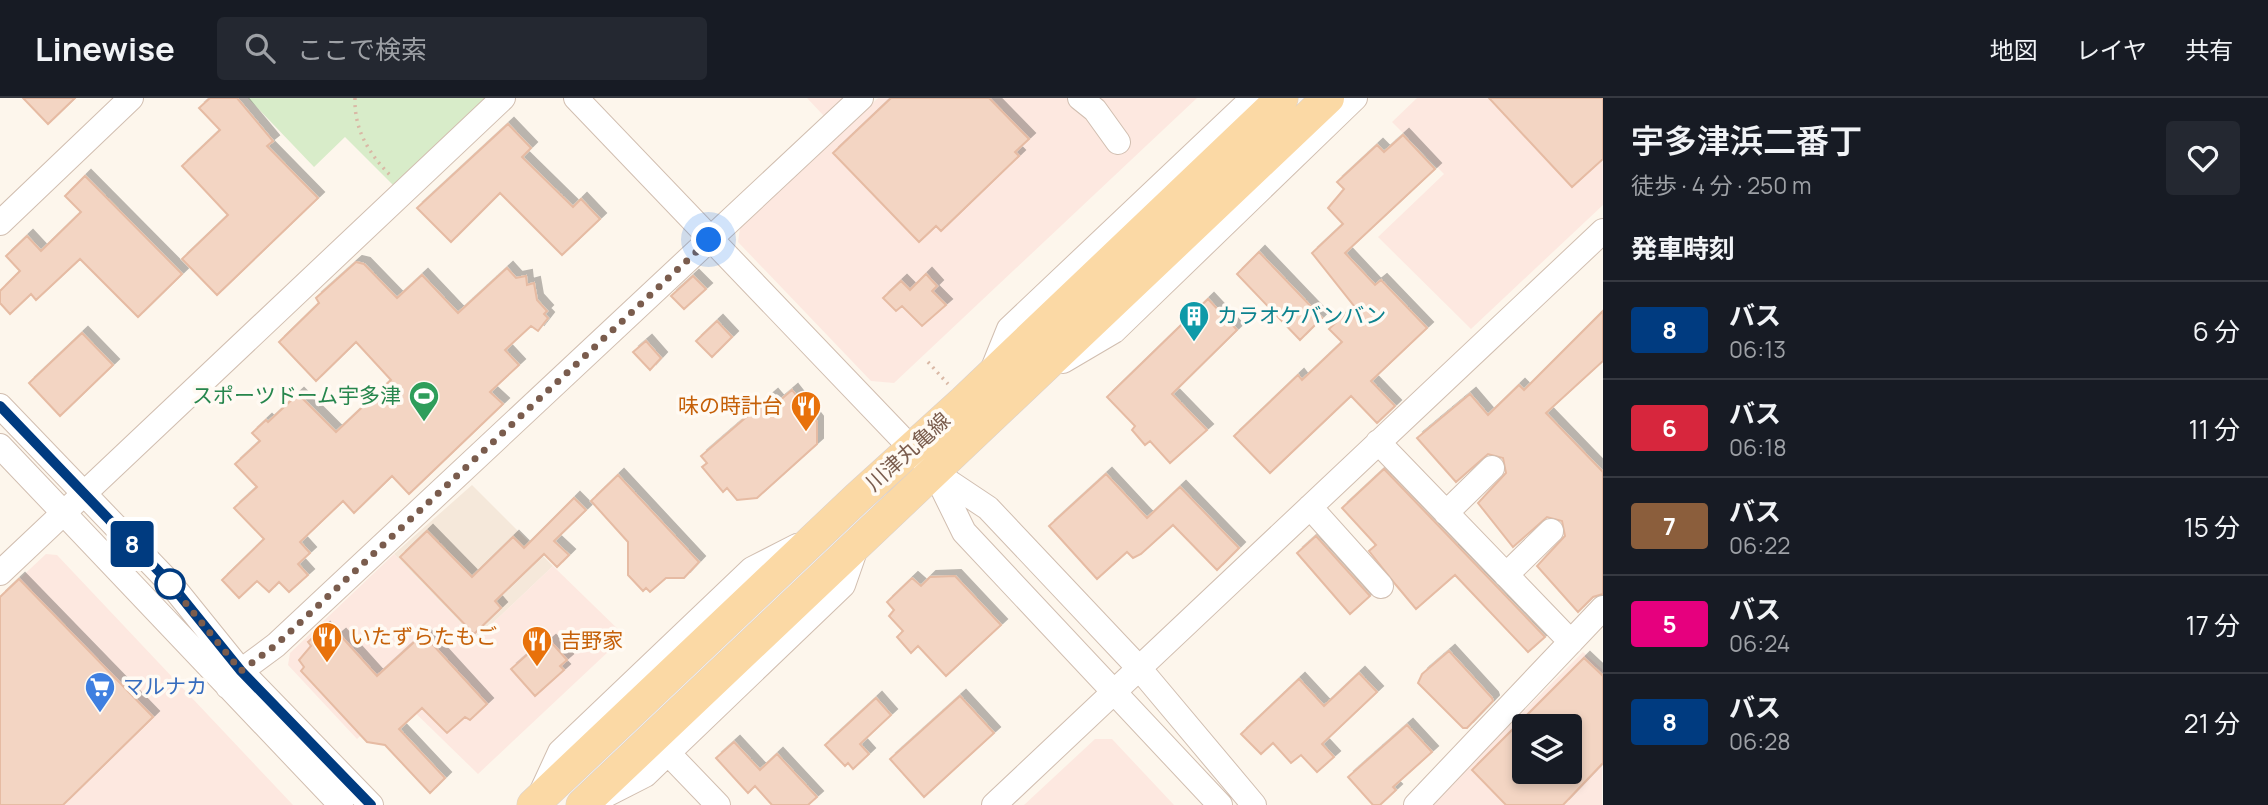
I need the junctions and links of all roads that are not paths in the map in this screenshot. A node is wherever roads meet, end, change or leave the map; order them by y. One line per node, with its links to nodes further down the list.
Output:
1 (131, 98): 11 (street)
2 (503, 98): 23 (street)
3 (576, 98): 14 (street)
4 (860, 98): 14 (street)
5 (1080, 98): 10 (street)
6 (1253, 98): 15 (street)
7 (1282, 98): 15 (main road, 川津丸亀線)
8 (1328, 98): 16 (main road, 川津丸亀線)
9 (1355, 98): 16 (street)
10 (1118, 142)
11 (8, 211): 12 (street)
12 (0, 223)
13 (1602, 233): 18 (street)
14 (709, 240): 20 (street); 35 (street)
15 (989, 378): 20 (main road, 川津丸亀線)
16 (1033, 378): 22 (main road, 川津丸亀線)
17 (0, 406): 23 (street)
18 (1378, 442): 24 (street); 26 (street)
19 (0, 446): 25 (street)
20 (911, 449): 22 (street); 38 (main road, 川津丸亀線)
21 (1492, 468): 26 (street)
22 (934, 472): 28 (main road, 川津丸亀線); 34 (street); 36 (street)
23 (84, 494): 25 (street); 35 (street)
24 (1310, 508): 31 (street); 34 (street)
25 (64, 512): 29 (street); 35 (street)
26 (1446, 513): 30 (street)
27 (1551, 531): 30 (street)
28 (857, 544): 37 (street); 41 (main road, 川津丸亀線)
29 (0, 573)
30 (1506, 575): 33 (street)
31 (1381, 586)
32 (1603, 608): 33 (street)
33 (1571, 642): 46 (street)
34 (1139, 668): 36 (street); 45 (street)
35 (234, 679): 39 (street); 40 (street)
36 (1114, 692): 43 (street); 44 (street)
37 (668, 752): 41 (street); 42 (street)
38 (535, 803)
39 (341, 805)
40 (371, 805)
41 (584, 805)
42 (718, 805)
43 (994, 805)
44 (1220, 805)
45 (1254, 805)
46 (1416, 805)

